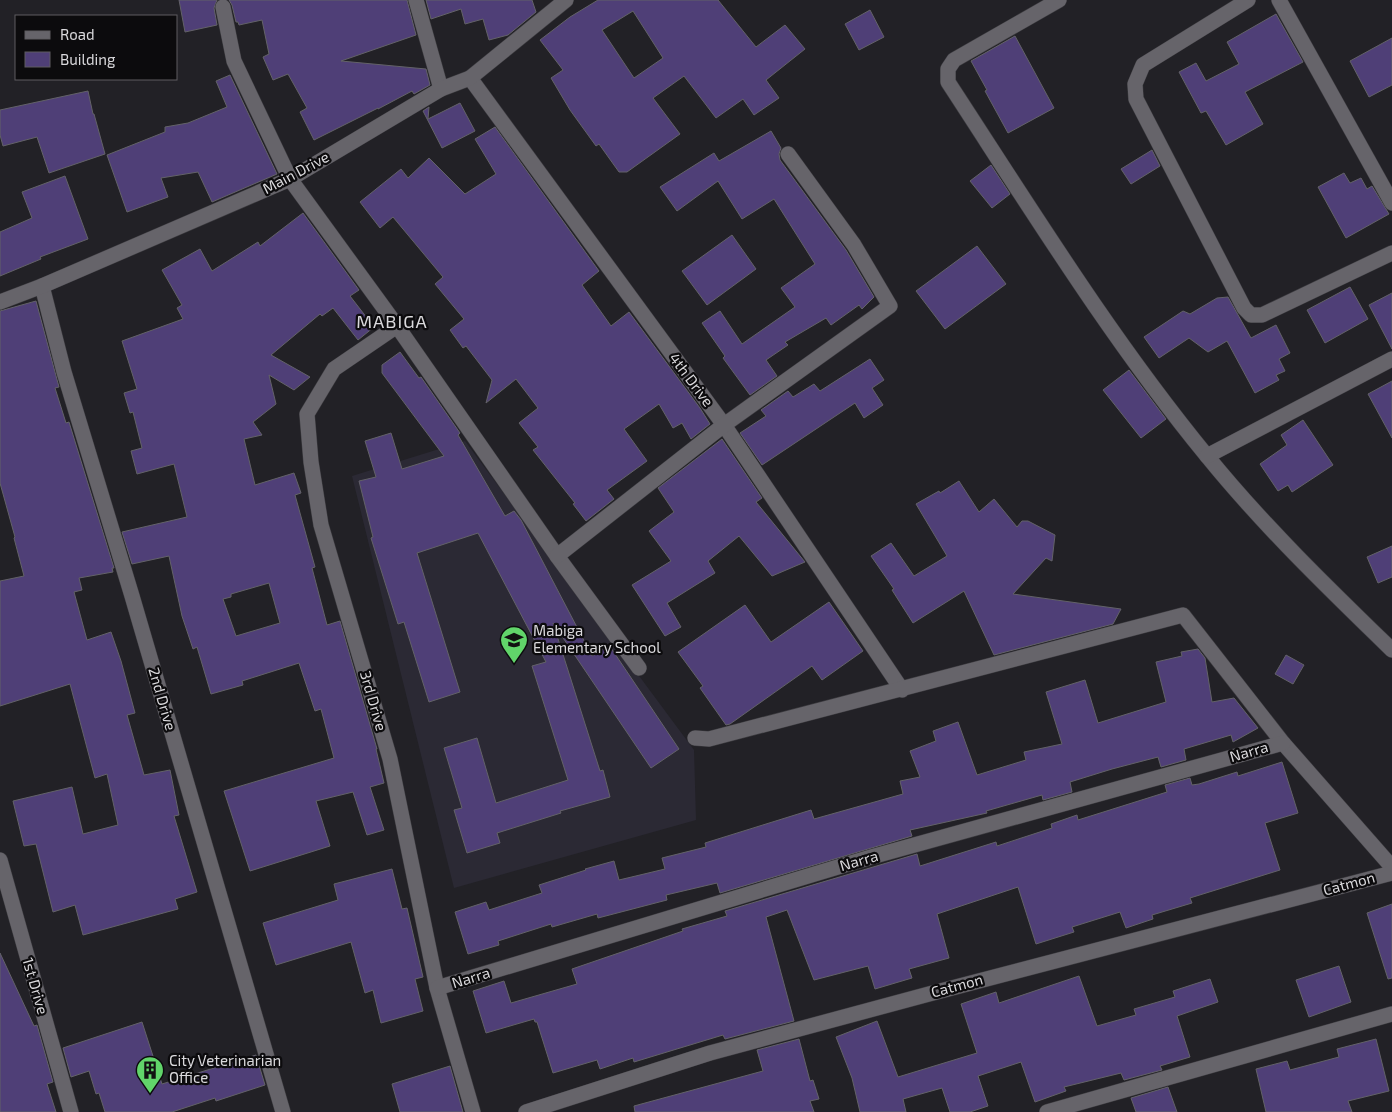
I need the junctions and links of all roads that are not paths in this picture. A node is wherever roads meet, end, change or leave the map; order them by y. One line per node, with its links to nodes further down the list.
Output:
1 (416, 0): 8 (street)
2 (566, 0): 7 (street, Main Drive)
3 (1059, 0): 18 (street)
4 (1248, 0): 12 (street)
5 (1279, 0): 11 (street)
6 (223, 8): 10 (street)
7 (470, 78): 8 (street, Main Drive); 17 (street, 4th Drive)
8 (441, 89): 10 (street, Main Drive)
9 (788, 154): 17 (street)
10 (290, 179): 13 (street, Main Drive); 15 (street)
11 (1392, 203)
12 (1392, 253)
13 (42, 286): 14 (street, Main Drive); 31 (street, 2nd Drive)
14 (0, 302)
15 (397, 326): 19 (street); 28 (street, 3rd Drive)
16 (1392, 359): 18 (street)
17 (724, 425): 19 (street); 22 (street, 4th Drive)
18 (1207, 456): 20 (street)
19 (557, 556): 21 (street)
20 (1392, 650)
21 (639, 668)
22 (902, 690): 23 (street); 24 (street)
23 (695, 738)
24 (1283, 743): 26 (street); 28 (street, Narra)
25 (0, 860): 30 (street, 1st Drive)
26 (1392, 867)
27 (1392, 873): 33 (street, Catmon)
28 (437, 988): 32 (street, 3rd Drive)
29 (1392, 1014): 34 (street)
30 (71, 1112)
31 (283, 1112)
32 (473, 1112)
33 (526, 1112)
34 (1048, 1112)

